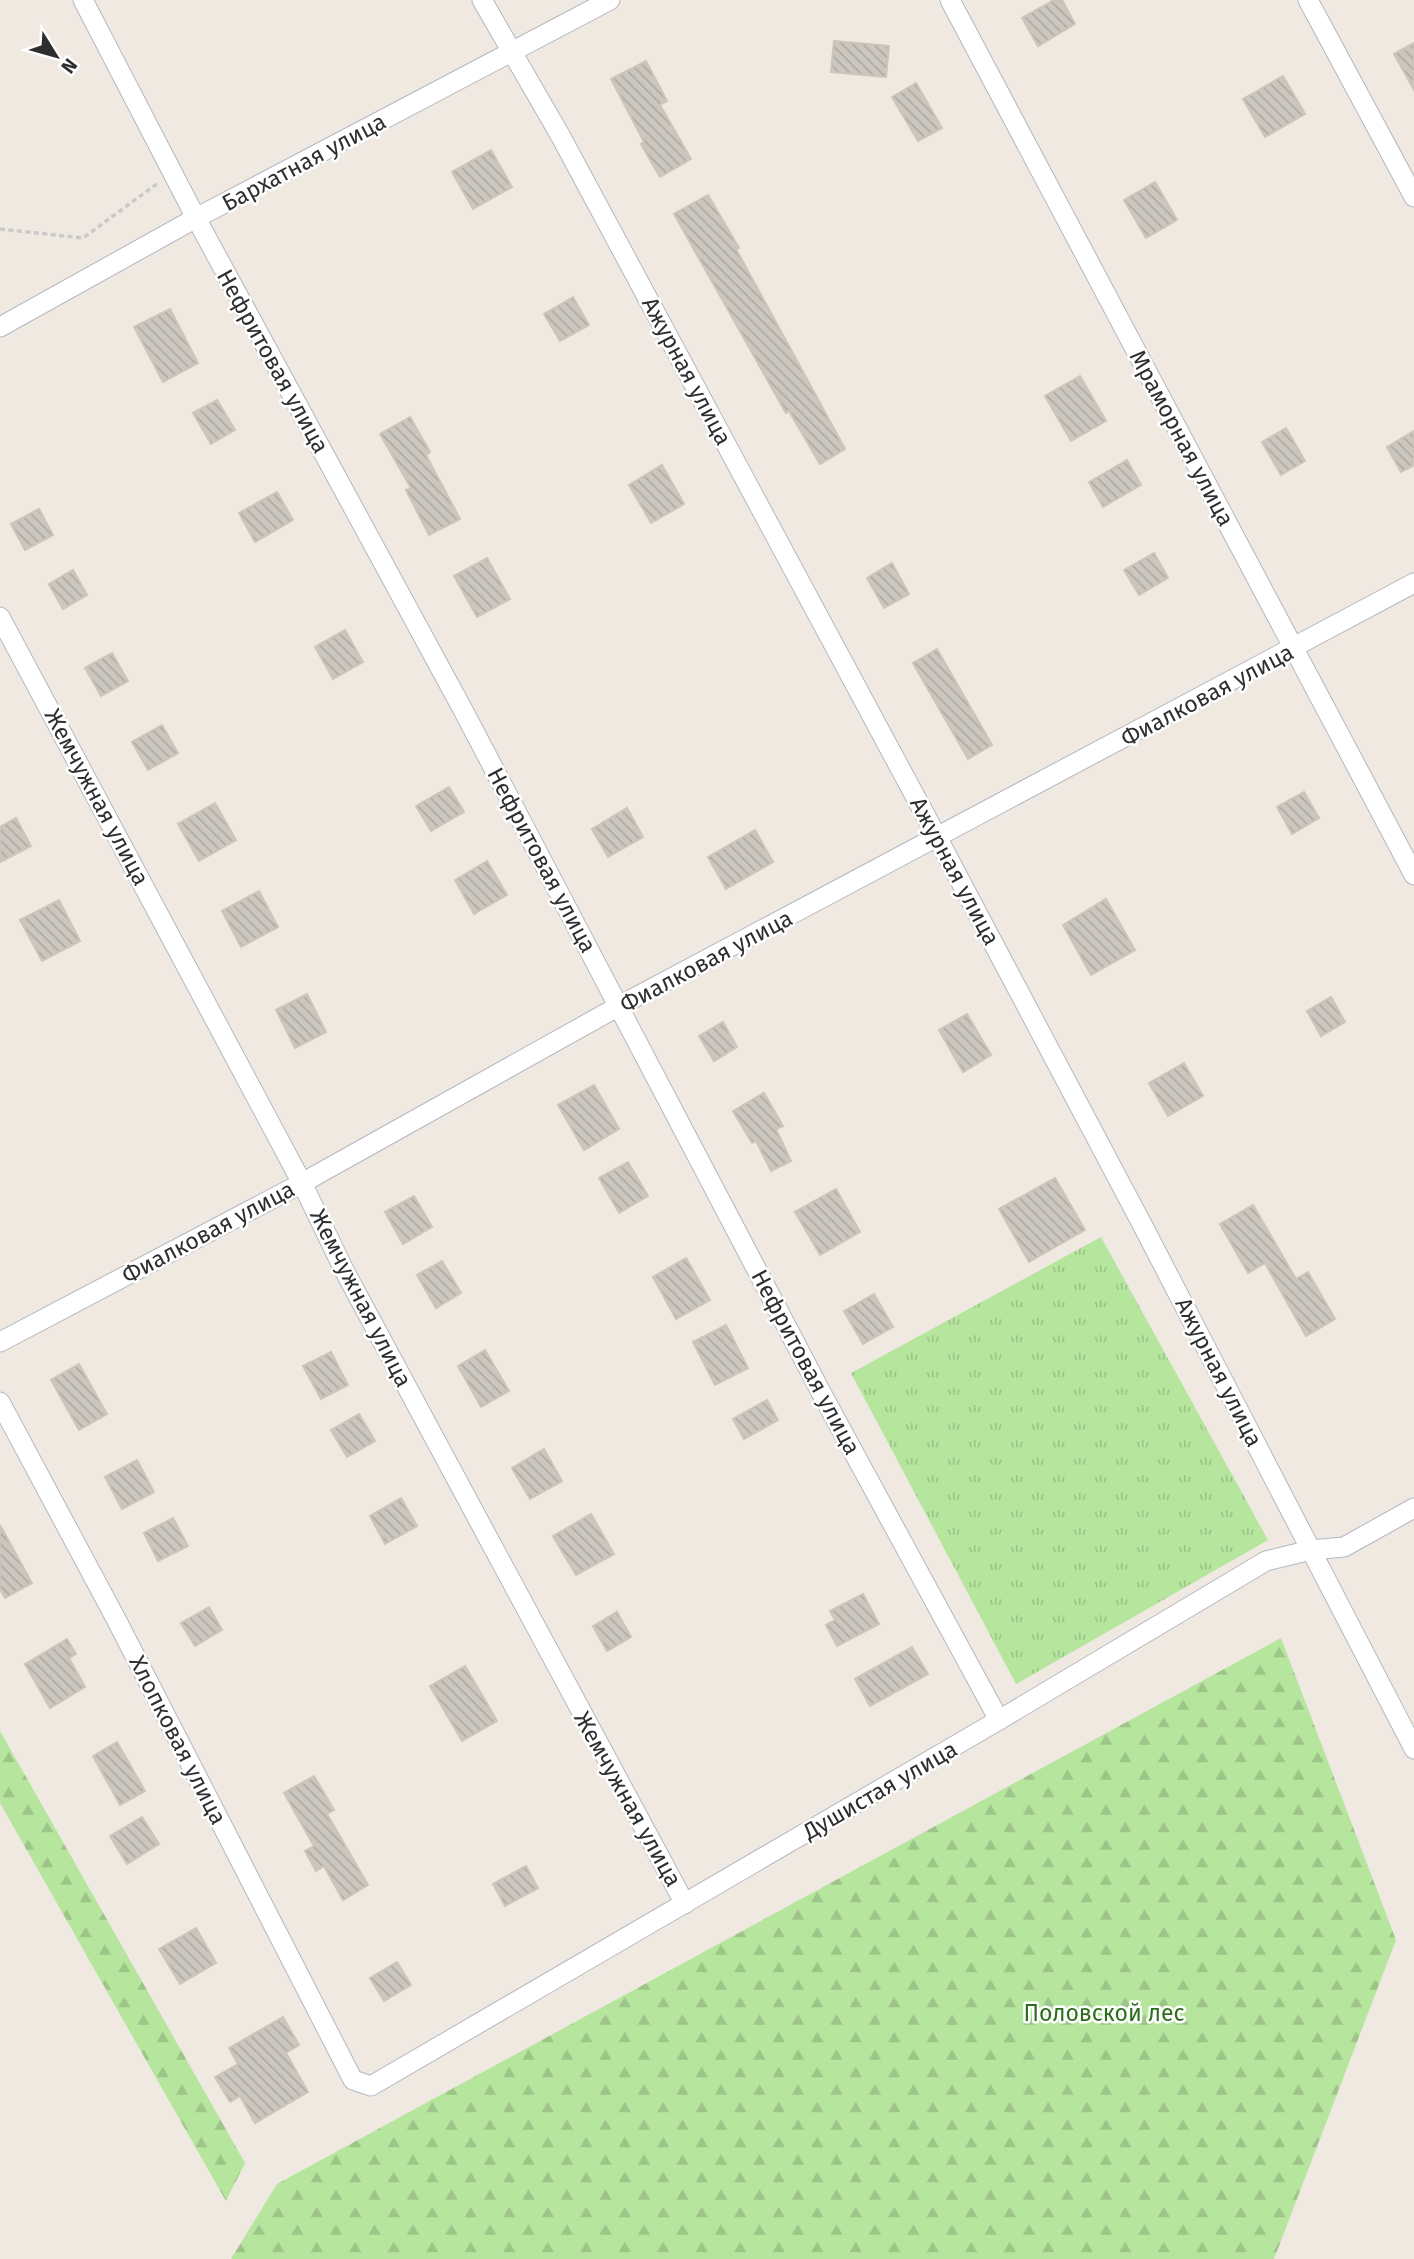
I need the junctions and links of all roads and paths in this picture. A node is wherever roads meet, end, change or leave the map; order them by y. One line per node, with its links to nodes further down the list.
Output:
1 (83, 0): 7 (street, Нефритовая улица)
2 (482, 0): 6 (street, Ажурная улица)
3 (610, 0): 6 (street, Бархатная улица)
4 (950, 0): 14 (street, Мраморная улица)
5 (1308, 0): 8 (street)
6 (511, 52): 9 (street, Бархатная улица); 15 (street, Ажурная улица)
7 (173, 173): 9 (street, Нефритовая улица); 10 (path)
8 (1414, 197)
9 (196, 218): 11 (street, Бархатная улица); 17 (street, Нефритовая улица)
10 (0, 229)
11 (0, 327)
12 (1414, 583): 14 (street, Фиалковая улица)
13 (0, 617): 18 (street, Жемчужная улица)
14 (1293, 649): 15 (street, Фиалковая улица); 16 (street, Мраморная улица)
15 (937, 837): 17 (street, Фиалковая улица); 22 (street, Ажурная улица)
16 (1414, 875)
17 (620, 1006): 18 (street, Фиалковая улица); 23 (street, Нефритовая улица)
18 (302, 1183): 19 (street, Фиалковая улица); 25 (street, Жемчужная улица)
19 (0, 1342)
20 (0, 1402): 26 (street, Хлопковая улица)
21 (1414, 1508): 22 (street, Душистая улица)
22 (1311, 1550): 23 (street, Душистая улица); 24 (street, Ажурная улица)
23 (999, 1720): 25 (street, Душистая улица)
24 (1414, 1749)
25 (685, 1904): 26 (street, Душистая улица)
26 (353, 2080)

